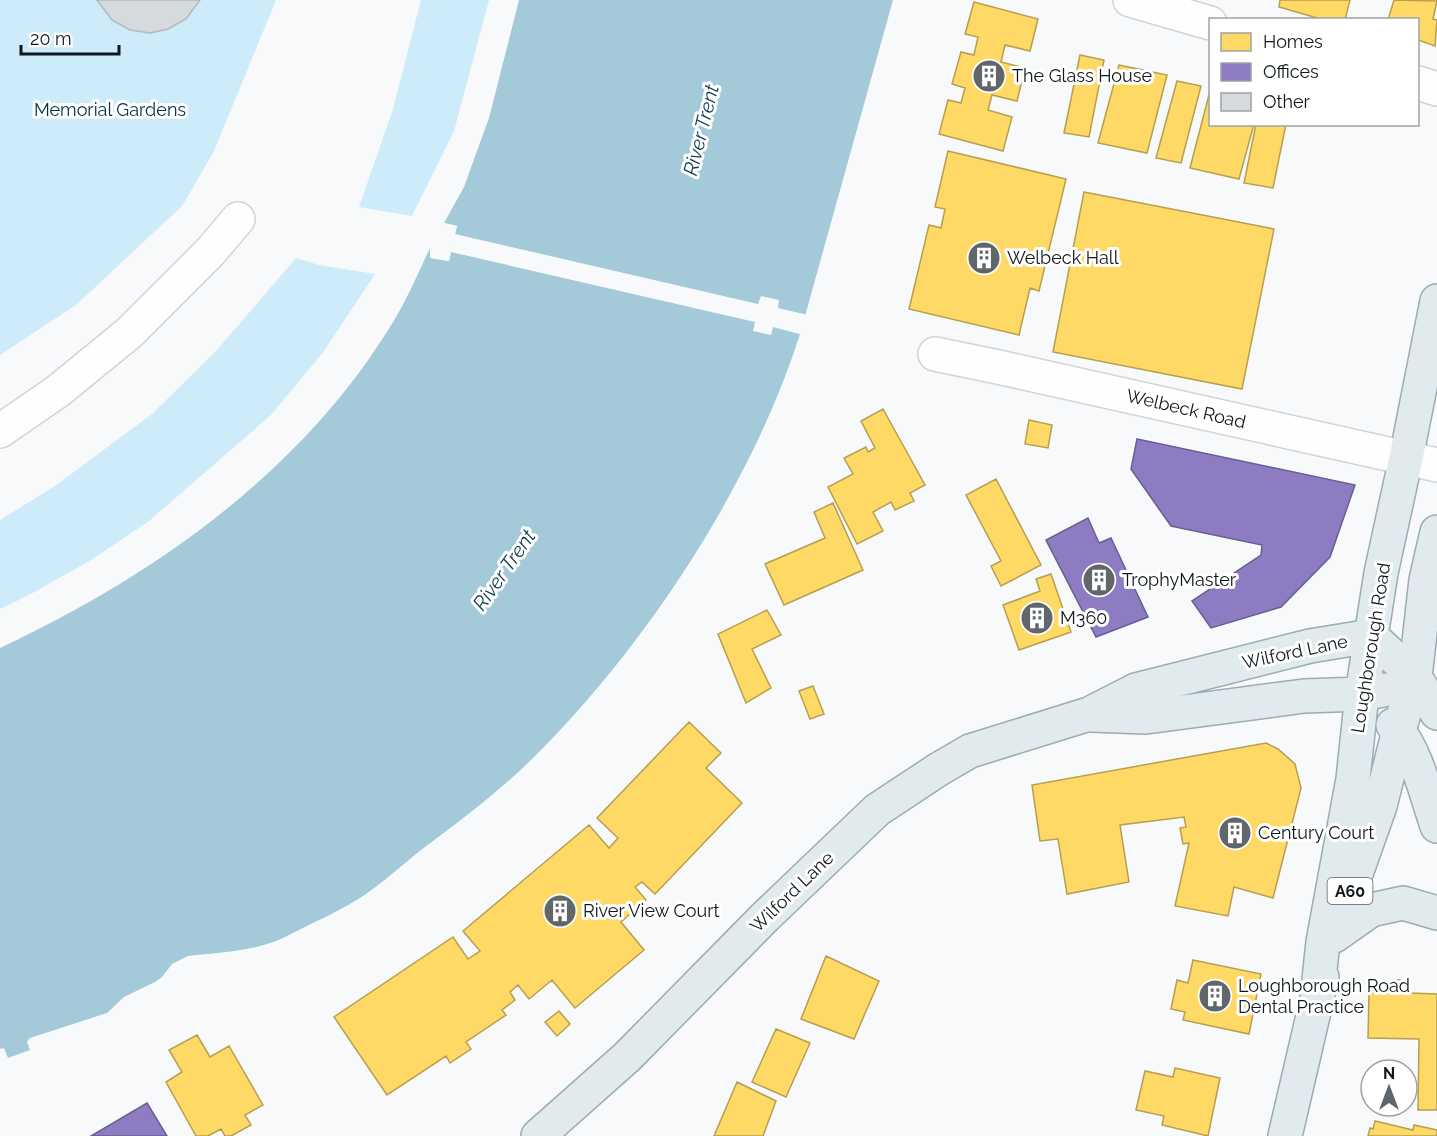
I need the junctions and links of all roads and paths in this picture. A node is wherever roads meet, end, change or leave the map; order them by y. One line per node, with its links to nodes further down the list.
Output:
1 (1130, 0): 2 (street)
2 (1209, 23)
3 (1419, 83): 4 (street)
4 (1437, 89)
5 (238, 219): 8 (street)
6 (1437, 301): 9 (main road, Loughborough Road / A60)
7 (935, 354): 9 (street, Welbeck Road)
8 (0, 431)
9 (1422, 462): 11 (main road, Loughborough Road / A60)
10 (1437, 532): 12 (main road, Loughborough Road / A60)
11 (1371, 636): 12 (main road, Wilford Lane); 13 (main road, Loughborough Road / A60); 15 (main road, Wilford Lane)
12 (1415, 677): 13 (main road, Wilford Lane); 14 (main road); 16 (main road, Loughborough Road / A60)
13 (1362, 694): 15 (main road, Wilford Lane); 16 (main road); 20 (main road, Loughborough Road / A60)
14 (1437, 713)
15 (1089, 714): 21 (main road, Wilford Lane)
16 (1399, 730): 17 (main road); 19 (main road, Loughborough Road / A60)
17 (1437, 826)
18 (1437, 913): 19 (main road, A60)
19 (1335, 936): 20 (main road, Loughborough Road / A60)
20 (1317, 998): 22 (main road, Loughborough Road / A60)
21 (538, 1136)
22 (1285, 1136)

